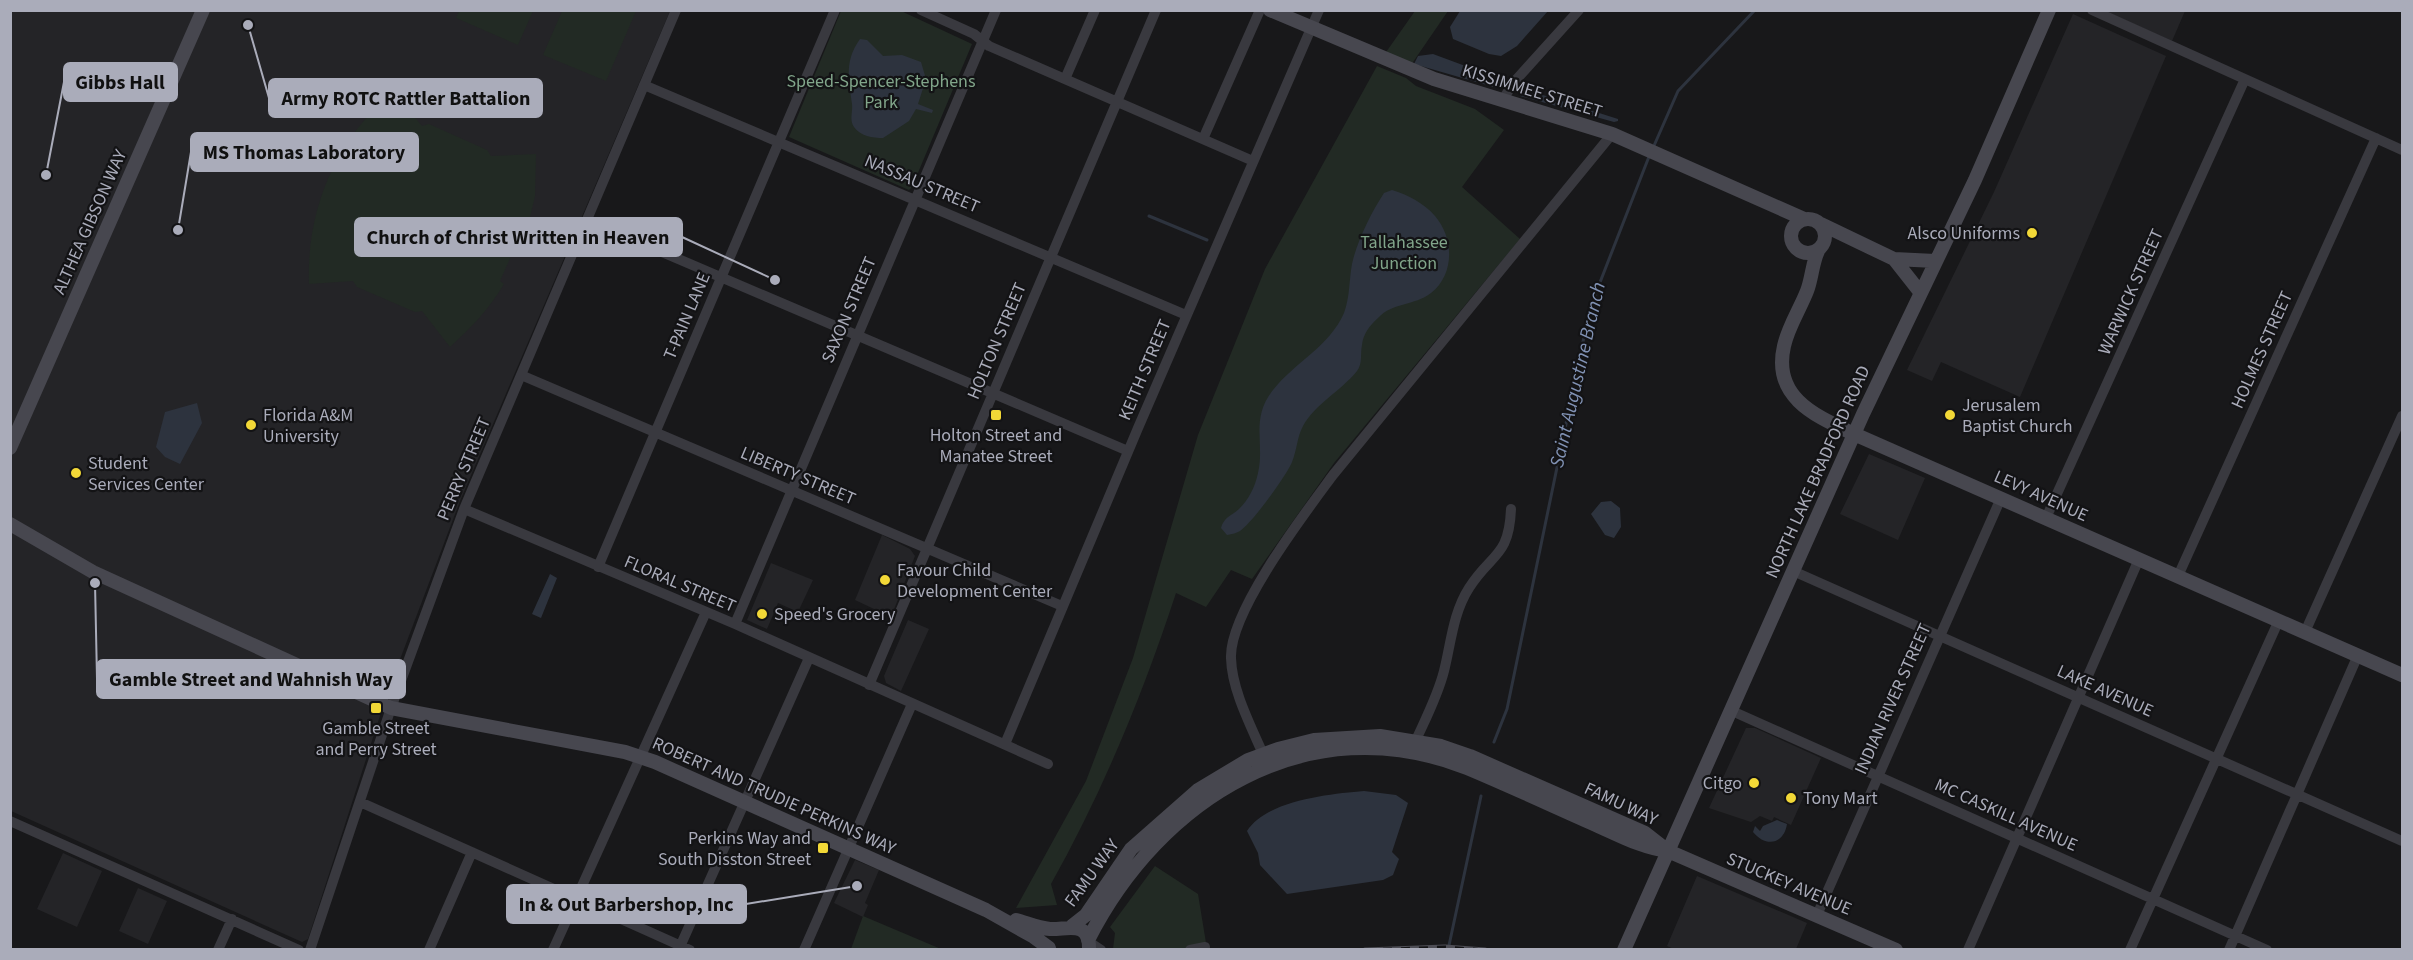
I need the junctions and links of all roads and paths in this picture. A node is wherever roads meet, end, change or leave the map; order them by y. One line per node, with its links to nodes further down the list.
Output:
1 (203, 10): 50 (street, ALTHEA GIBSON WAY)
2 (676, 10): 19 (street, PERRY STREET)
3 (835, 10): 25 (street, T-PAIN LANE)
4 (921, 10): 14 (street)
5 (996, 10): 16 (street, SAXON STREET)
6 (1095, 10): 17 (street)
7 (1156, 10): 21 (street, HOLTON STREET)
8 (1260, 10): 24 (street)
9 (1270, 10): 15 (street, KISSIMMEE STREET)
10 (1319, 10): 15 (street, KEITH STREET)
11 (1579, 10): 20 (street)
12 (2049, 10): 39 (street, NORTH LAKE BRADFORD ROAD)
13 (2092, 10): 18 (street)
14 (934, 13): 16 (street)
15 (1311, 29): 20 (street, KISSIMMEE STREET); 27 (street, KEITH STREET)
16 (983, 41): 17 (street); 28 (street, SAXON STREET)
17 (1065, 79): 21 (street)
18 (2245, 79): 23 (street); 56 (street, WARWICK STREET)
19 (644, 85): 25 (street, NASSAU STREET); 31 (street, PERRY STREET)
20 (1502, 101): 22 (street, KISSIMMEE STREET)
21 (1118, 102): 24 (street); 37 (street, HOLTON STREET)
22 (1612, 134): 29 (street, KISSIMMEE STREET); 81 (street)
23 (2376, 138): 26 (street); 62 (street, HOLMES STREET)
24 (1203, 139): 27 (street)
25 (779, 141): 28 (street, NASSAU STREET); 41 (street, T-PAIN LANE)
26 (2403, 150)
27 (1253, 161): 43 (street, KEITH STREET)
28 (914, 199): 37 (street, NASSAU STREET); 44 (street, SAXON STREET)
29 (1782, 209): 30 (street, KISSIMMEE STREET); 33 (street)
30 (1804, 219): 32 (street); 33 (street)
31 (587, 220): 41 (street); 45 (street, PERRY STREET)
32 (1821, 224): 34 (street); 35 (street)
33 (1791, 232): 36 (street)
34 (1848, 239): 35 (street); 38 (street)
35 (1820, 249): 36 (street); 40 (street, LEVY AVENUE)
36 (1800, 252): 40 (street)
37 (1050, 257): 43 (street, NASSAU STREET); 46 (street, HOLTON STREET)
38 (1894, 259): 39 (street); 42 (street)
39 (1935, 261): 42 (street, NORTH LAKE BRADFORD ROAD)
40 (1810, 269): 49 (street, LEVY AVENUE)
41 (721, 277): 44 (street); 48 (street, T-PAIN LANE)
42 (1920, 292): 49 (street, NORTH LAKE BRADFORD ROAD)
43 (1186, 315): 51 (street, KEITH STREET)
44 (856, 335): 46 (street); 52 (street, SAXON STREET)
45 (521, 375): 48 (street, LIBERTY STREET); 54 (street, PERRY STREET)
46 (993, 393): 51 (street); 58 (street, HOLTON STREET)
47 (2403, 416): 67 (street)
48 (655, 432): 52 (street, LIBERTY STREET); 60 (street, T-PAIN LANE)
49 (1854, 434): 53 (street, LEVY AVENUE); 61 (street, NORTH LAKE BRADFORD ROAD)
50 (10, 448)
51 (1128, 451): 63 (street, KEITH STREET)
52 (791, 490): 58 (street, LIBERTY STREET); 66 (street, SAXON STREET)
53 (2001, 498): 56 (street, LEVY AVENUE); 68 (street, INDIAN RIVER STREET)
54 (464, 509): 60 (street, FLORAL STREET); 75 (street, PERRY STREET)
55 (1511, 509): 77 (street)
56 (2046, 518): 59 (street, LEVY AVENUE)
57 (10, 524): 75 (street, ROBERT AND TRUDIE PERKINS WAY)
58 (927, 549): 63 (street, LIBERTY STREET); 72 (street, HOLTON STREET)
59 (2139, 559): 62 (street, LEVY AVENUE); 73 (street)
60 (598, 567): 64 (street, FLORAL STREET)
61 (1793, 571): 68 (street, LAKE AVENUE); 76 (street, NORTH LAKE BRADFORD ROAD)
62 (2178, 576): 65 (street, LEVY AVENUE)
63 (1062, 606): 78 (street, KEITH STREET)
64 (706, 612): 66 (street, FLORAL STREET); 79 (street)
65 (2278, 620): 67 (street, LEVY AVENUE); 80 (street)
66 (735, 624): 70 (street, FLORAL STREET)
67 (2305, 632): 69 (street, LEVY AVENUE)
68 (1940, 636): 73 (street, LAKE AVENUE); 83 (street, INDIAN RIVER STREET)
69 (2358, 655): 71 (street, LEVY AVENUE); 84 (street)
70 (809, 658): 72 (street, FLORAL STREET); 85 (street)
71 (2403, 675)
72 (869, 685): 74 (street, FLORAL STREET)
73 (2078, 697): 80 (street, LAKE AVENUE); 88 (street)
74 (912, 704): 78 (street, FLORAL STREET); 90 (street)
75 (391, 708): 79 (street, ROBERT AND TRUDIE PERKINS WAY); 86 (street, PERRY STREET)
76 (1732, 711): 83 (street, MC CASKILL AVENUE); 91 (street, NORTH LAKE BRADFORD ROAD)
77 (1416, 740): 81 (street, FAMU WAY); 91 (street, FAMU WAY)
78 (1005, 744): 82 (street, FLORAL STREET)
79 (640, 757): 85 (street, ROBERT AND TRUDIE PERKINS WAY); 94 (street)
80 (2215, 758): 84 (street, LAKE AVENUE); 93 (street)
81 (1266, 760): 91 (street, FAMU WAY); 98 (street, FAMU WAY); 100 (street, FAMU WAY)
82 (1048, 764)
83 (1877, 776): 88 (street, MC CASKILL AVENUE); 96 (street, INDIAN RIVER STREET)
84 (2298, 795): 89 (street, LAKE AVENUE); 99 (street)
85 (745, 801): 90 (street, ROBERT AND TRUDIE PERKINS WAY); 102 (street)
86 (360, 802): 92 (street); 106 (street, PERRY STREET)
87 (10, 821): 97 (street)
88 (2017, 838): 93 (street, MC CASKILL AVENUE); 114 (street)
89 (2403, 841)
90 (849, 847): 95 (street, ROBERT AND TRUDIE PERKINS WAY); 109 (street)
91 (1668, 851): 96 (street, STUCKEY AVENUE); 112 (street, NORTH LAKE BRADFORD ROAD)
92 (472, 852): 94 (street); 107 (street)
93 (2152, 899): 99 (street, MC CASKILL AVENUE); 115 (street)
94 (576, 901): 102 (street); 108 (street)
95 (986, 910): 98 (street, ROBERT AND TRUDIE PERKINS WAY); 103 (street, ROBERT AND TRUDIE PERKINS WAY)
96 (1817, 915): 113 (street, STUCKEY AVENUE)
97 (232, 920): 104 (street); 105 (street)
98 (1066, 927): 100 (street, FAMU WAY); 103 (street, FAMU WAY)
99 (2235, 936): 116 (street); 117 (street, MC CASKILL AVENUE)
100 (1088, 944): 110 (street)
101 (1204, 947): 111 (street)
102 (683, 948)
103 (1049, 949)
104 (218, 950)
105 (299, 950)
106 (310, 950)
107 (429, 950)
108 (553, 950)
109 (804, 950)
110 (1101, 950)
111 (1190, 950)
112 (1624, 950)
113 (1896, 950)
114 (1968, 950)
115 (2130, 950)
116 (2229, 950)
117 (2266, 950)

